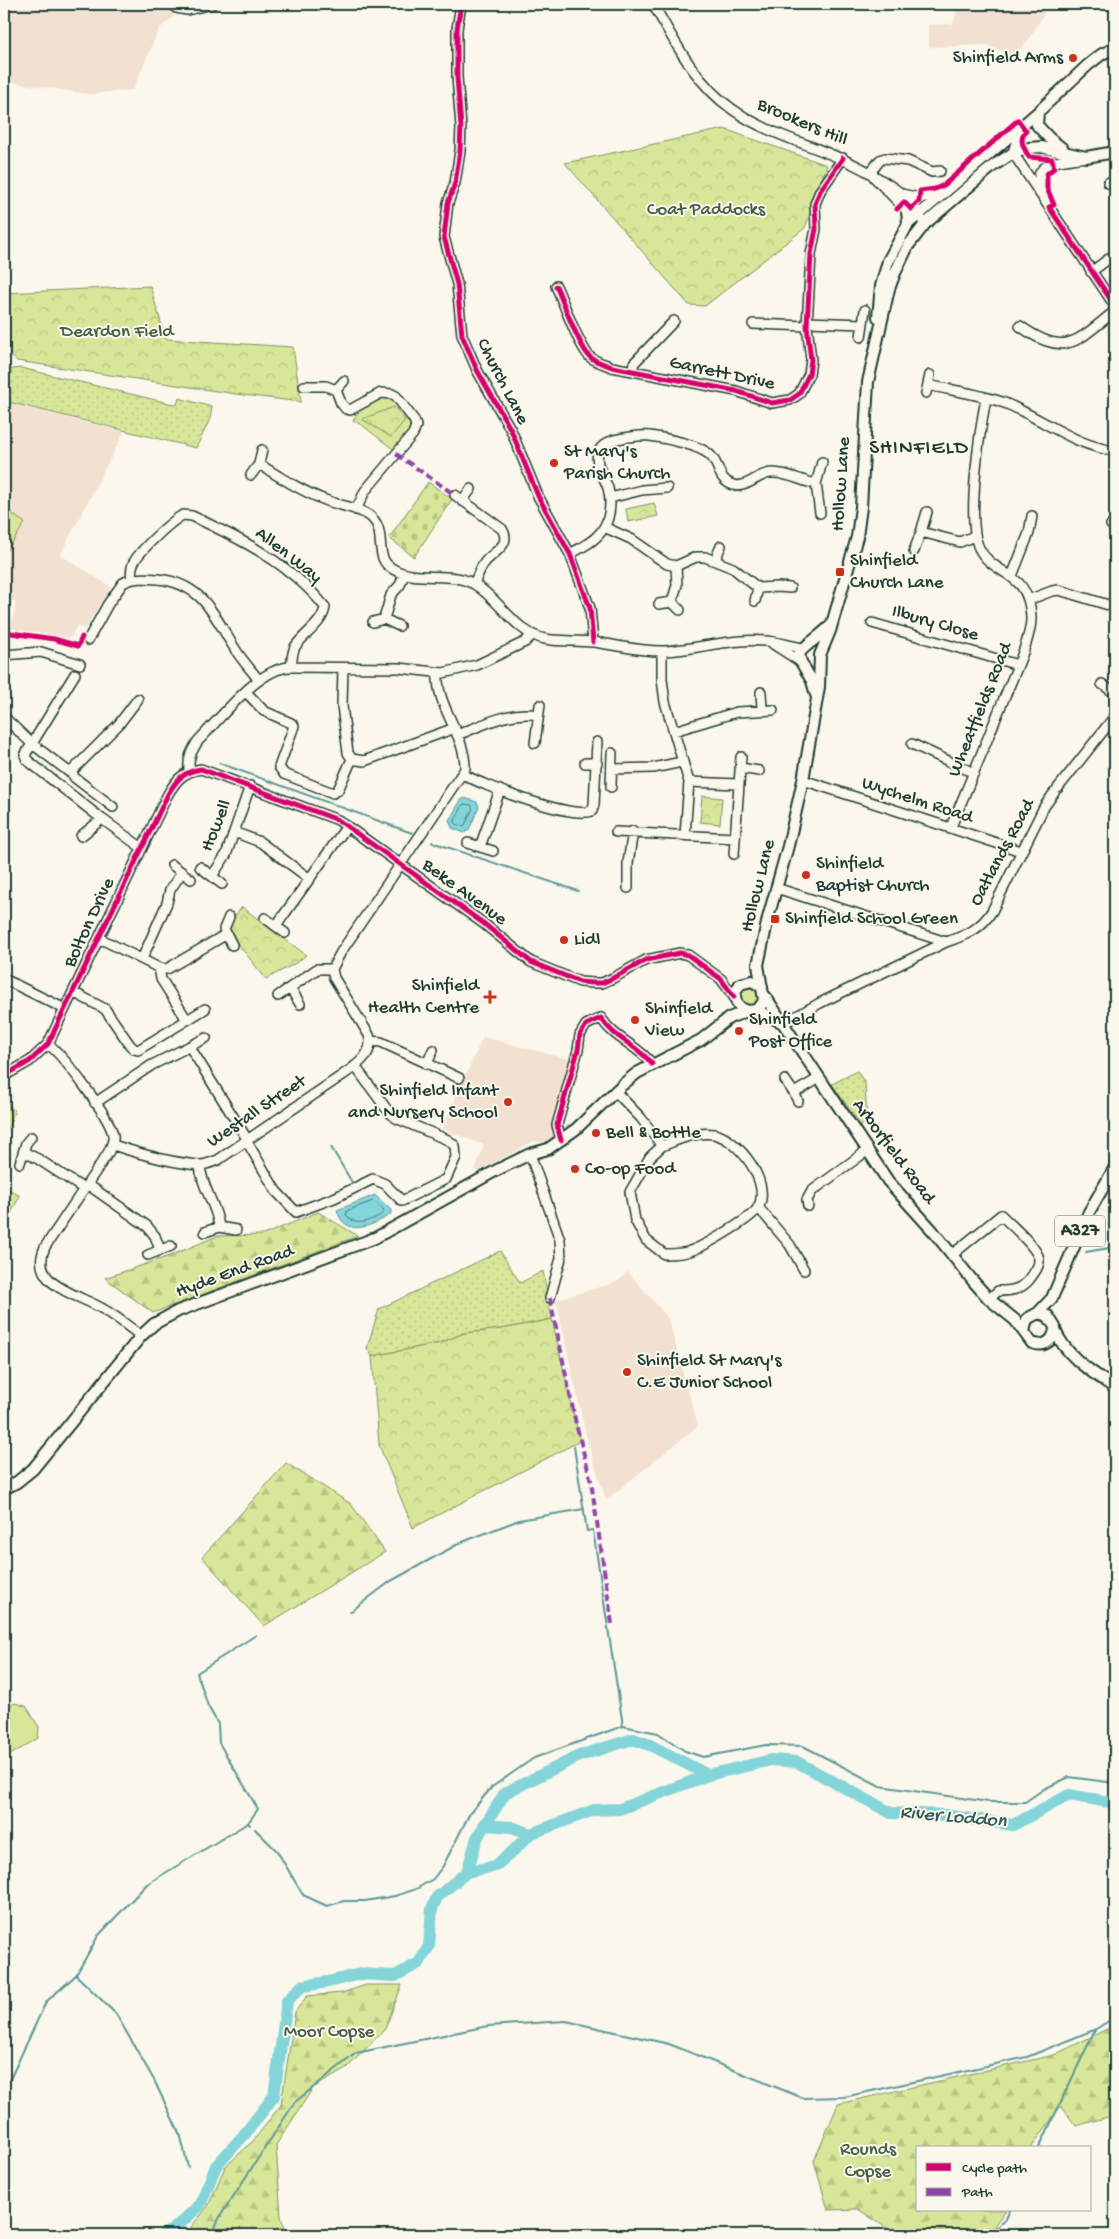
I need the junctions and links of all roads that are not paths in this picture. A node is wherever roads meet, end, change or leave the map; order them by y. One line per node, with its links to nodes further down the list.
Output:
1 (212, 4): 4 (street)
2 (461, 4): 59 (street, Church Lane)
3 (653, 4): 13 (street, Brookers Hill)
4 (190, 7): 5 (street)
5 (176, 8)
6 (1113, 48): 7 (main road, Hollow Lane)
7 (1038, 112): 8 (main road, Hollow Lane); 9 (main road)
8 (1020, 127): 11 (street); 17 (main road, Hollow Lane)
9 (1066, 152): 11 (main road, Hollow Lane); 12 (main road, Hollow Lane)
10 (1115, 152): 12 (main road, Hollow Lane)
11 (1014, 153): 18 (street); 21 (main road, Hollow Lane)
12 (1086, 156): 18 (street)
13 (843, 158): 15 (street, Brookers Hill); 30 (street, Garrett Drive)
14 (940, 171): 15 (street)
15 (870, 174): 16 (street, Brookers Hill); 19 (street, Brookers Hill)
16 (902, 194): 17 (street, Brookers Hill); 20 (street, Brookers Hill)
17 (940, 194): 20 (main road, Hollow Lane)
18 (1049, 207): 23 (street)
19 (906, 210): 20 (main road)
20 (914, 219): 21 (street, Brookers Hill); 34 (main road, Hollow Lane)
21 (925, 224): 34 (main road, Hollow Lane)
22 (1115, 254): 23 (street)
23 (1091, 272): 25 (street)
24 (556, 286): 35 (street, Garrett Drive)
25 (1115, 306)
26 (866, 310): 31 (street)
27 (1115, 311): 32 (street)
28 (674, 321): 35 (street, Garrett Drive)
29 (753, 324): 30 (street)
30 (807, 324): 31 (street); 35 (street, Garrett Drive)
31 (863, 324): 33 (street)
32 (1020, 326)
33 (861, 337)
34 (876, 345): 77 (main road, Hollow Lane)
35 (632, 371)
36 (930, 375): 40 (street)
37 (344, 381): 39 (street)
38 (304, 386): 39 (street)
39 (336, 390): 50 (street)
40 (986, 398): 42 (street); 56 (street)
41 (262, 450): 44 (street)
42 (1115, 451)
43 (822, 462): 46 (street)
44 (259, 464): 45 (street); 50 (street)
45 (251, 475)
46 (816, 484): 49 (street); 52 (street)
47 (667, 488): 49 (street)
48 (471, 489): 65 (street)
49 (610, 498): 54 (street)
50 (356, 510): 62 (street)
51 (927, 512): 55 (street)
52 (820, 513)
53 (1032, 516): 63 (street)
54 (604, 527): 59 (street); 61 (street)
55 (921, 532): 56 (street); 58 (street)
56 (974, 536): 63 (street)
57 (721, 546): 60 (street)
58 (914, 551)
59 (570, 554): 81 (street, Church Lane)
60 (715, 560): 61 (street); 66 (street)
61 (676, 566): 70 (street)
62 (404, 574): 65 (street); 74 (street)
63 (1012, 576): 68 (street)
64 (132, 579): 80 (street); 90 (street, Allen Way); 94 (street)
65 (474, 584): 79 (street)
66 (758, 588): 67 (street); 69 (street)
67 (790, 588)
68 (1028, 600): 72 (street); 89 (street, Wheatfields Road)
69 (755, 601)
70 (672, 602): 71 (street); 73 (street)
71 (659, 604)
72 (1115, 607)
73 (680, 610)
74 (384, 619): 75 (street); 78 (street)
75 (373, 622)
76 (872, 623): 89 (street, Ilbury Close)
77 (832, 624): 83 (main road); 86 (main road, Hollow Lane)
78 (399, 626)
79 (532, 635): 81 (street); 93 (street)
80 (88, 640)
81 (593, 642): 84 (street)
82 (771, 642): 83 (street); 84 (street); 88 (street)
83 (806, 647): 86 (main road); 88 (main road)
84 (662, 651): 108 (street)
85 (4, 655): 87 (street)
86 (819, 658): 88 (main road); 99 (main road, Hollow Lane)
87 (80, 664)
88 (802, 664): 99 (main road, Hollow Lane)
89 (1018, 665): 124 (street, Wheatfields Road)
90 (292, 667): 91 (street); 94 (street)
91 (343, 668): 93 (street); 115 (street)
92 (75, 674): 110 (street)
93 (438, 674): 107 (street)
94 (258, 679): 96 (street)
95 (1102, 684): 98 (street)
96 (246, 692): 115 (street); 121 (street)
97 (761, 692): 102 (street)
98 (1115, 692)
99 (816, 698): 126 (main road, Hollow Lane)
100 (138, 699): 123 (street)
101 (540, 705): 104 (street)
102 (762, 709): 103 (street); 108 (street)
103 (773, 710)
104 (538, 715): 107 (street); 111 (street)
105 (1115, 716): 146 (street, Oatlands Road)
106 (4, 717): 110 (street)
107 (456, 732): 115 (street); 125 (street)
108 (674, 732): 117 (street)
109 (597, 742): 118 (street)
110 (31, 743): 123 (street); 133 (street)
111 (535, 743)
112 (912, 744): 124 (street)
113 (612, 753): 120 (street)
114 (741, 757): 119 (street)
115 (352, 758)
116 (585, 762): 118 (street)
117 (682, 762): 120 (street); 127 (street)
118 (597, 763): 131 (street)
119 (740, 768): 122 (street); 128 (street)
120 (612, 769): 130 (street)
121 (189, 771): 129 (street, Beke Avenue); 144 (street, Bolton Drive)
122 (758, 771)
123 (71, 772): 132 (street)
124 (974, 773): 135 (street, Wheatfields Road)
125 (463, 774): 131 (street); 149 (street)
126 (802, 780): 135 (street, Wychelm Road); 157 (main road, Hollow Lane)
127 (689, 782): 128 (street); 139 (street)
128 (738, 784): 141 (street)
129 (250, 786): 134 (street, Beke Avenue); 137 (street, Howell)
130 (611, 787)
131 (500, 790): 143 (street)
132 (113, 807)
133 (102, 819): 140 (street); 144 (street)
134 (347, 826): 149 (street, Beke Avenue); 154 (street)
135 (950, 829): 146 (street, Wychelm Road)
136 (632, 831): 138 (street); 139 (street); 156 (street)
137 (234, 832): 152 (street, Howell); 154 (street)
138 (616, 832)
139 (685, 835): 141 (street)
140 (81, 836)
141 (735, 838): 147 (street)
142 (468, 843): 143 (street)
143 (480, 847): 145 (street)
144 (142, 848): 163 (street, Bolton Drive)
145 (492, 851)
146 (1021, 851): 164 (street, Oatlands Road)
147 (734, 854)
148 (172, 865): 151 (street)
149 (400, 865): 169 (street); 171 (street, Beke Avenue)
150 (200, 867): 152 (street, Howell)
151 (182, 872): 153 (street); 166 (street)
152 (212, 876): 155 (street, Howell)
153 (190, 879)
154 (310, 879): 160 (street)
155 (222, 884)
156 (628, 888)
157 (776, 888): 164 (street); 167 (main road, Hollow Lane)
158 (229, 917): 162 (street)
159 (265, 918): 160 (street)
160 (276, 926): 161 (street)
161 (285, 933)
162 (226, 935): 165 (street); 168 (street)
163 (99, 938): 166 (street); 174 (street, Bolton Drive)
164 (946, 942): 184 (street, Oatlands Road)
165 (232, 945)
166 (142, 959): 168 (street)
167 (758, 965): 172 (main road, Hollow Lane); 175 (main road, Hollow Lane)
168 (159, 968): 183 (street)
169 (332, 969): 173 (street); 186 (street)
170 (4, 979): 179 (street)
171 (721, 979): 172 (street); 177 (street)
172 (745, 982): 175 (main road); 177 (main road)
173 (291, 989): 176 (street); 178 (street)
174 (74, 992): 179 (street, Bolton Drive); 183 (street)
175 (763, 992): 181 (main road); 184 (main road, Arborfield Road)
176 (278, 996)
177 (735, 999): 181 (main road); 182 (main road)
178 (300, 1004)
179 (66, 1009): 187 (street, Bolton Drive)
180 (205, 1009): 183 (street)
181 (752, 1011): 182 (main road); 184 (main road)
182 (728, 1018): 191 (main road, Hyde End Road)
183 (186, 1020)
184 (784, 1023): 195 (main road, Arborfield Road)
185 (206, 1038): 188 (street)
186 (371, 1042): 190 (street); 192 (street, Westall Street)
187 (48, 1044): 193 (street, Bolton Drive); 198 (street)
188 (190, 1047): 198 (street); 200 (street)
189 (434, 1050): 190 (street)
190 (427, 1064): 194 (street)
191 (652, 1064): 197 (main road, Hyde End Road); 201 (street)
192 (355, 1066): 200 (street, Westall Street); 200 (street)
193 (4, 1076)
194 (459, 1078)
195 (818, 1078): 196 (street); 204 (main road, Arborfield Road)
196 (785, 1080)
197 (615, 1091): 201 (main road, Hyde End Road); 203 (street)
198 (95, 1103): 202 (street)
199 (32, 1137): 205 (street)
200 (247, 1139): 208 (street, Westall Street)
201 (561, 1140): 206 (main road, Hyde End Road)
202 (112, 1145): 208 (street, Westall Street); 210 (street)
203 (662, 1146): 212 (street); 212 (street)
204 (868, 1150): 211 (street); 218 (main road, Arborfield Road)
205 (24, 1152): 207 (street); 210 (street)
206 (530, 1154): 221 (street); 229 (main road, Hyde End Road)
207 (20, 1163)
208 (200, 1165): 213 (street)
209 (1115, 1167): 222 (main road, A327)
210 (85, 1187): 217 (street); 229 (street)
211 (808, 1206)
212 (758, 1207): 220 (street)
213 (220, 1227): 214 (street); 215 (street)
214 (236, 1230)
215 (206, 1232)
216 (171, 1246): 217 (street)
217 (160, 1250): 219 (street)
218 (953, 1254): 223 (main road, Arborfield Road); 223 (street)
219 (148, 1255)
220 (804, 1270)
221 (550, 1298)
222 (1052, 1298): 225 (main road, A327); 226 (main road, A327)
223 (989, 1299): 224 (main road, Arborfield Road)
224 (1008, 1313): 225 (main road, Arborfield Road); 228 (main road, Arborfield Road)
225 (1034, 1315): 226 (main road); 228 (main road, A327)
226 (1052, 1319): 227 (main road, A327)
227 (1055, 1330): 230 (main road); 231 (main road, A327)
228 (1024, 1332): 230 (main road, A327)
229 (141, 1336): 233 (main road, Hyde End Road)
230 (1045, 1344): 231 (main road, A327)
231 (1073, 1356): 232 (main road, A327)
232 (1115, 1388)
233 (4, 1489)

